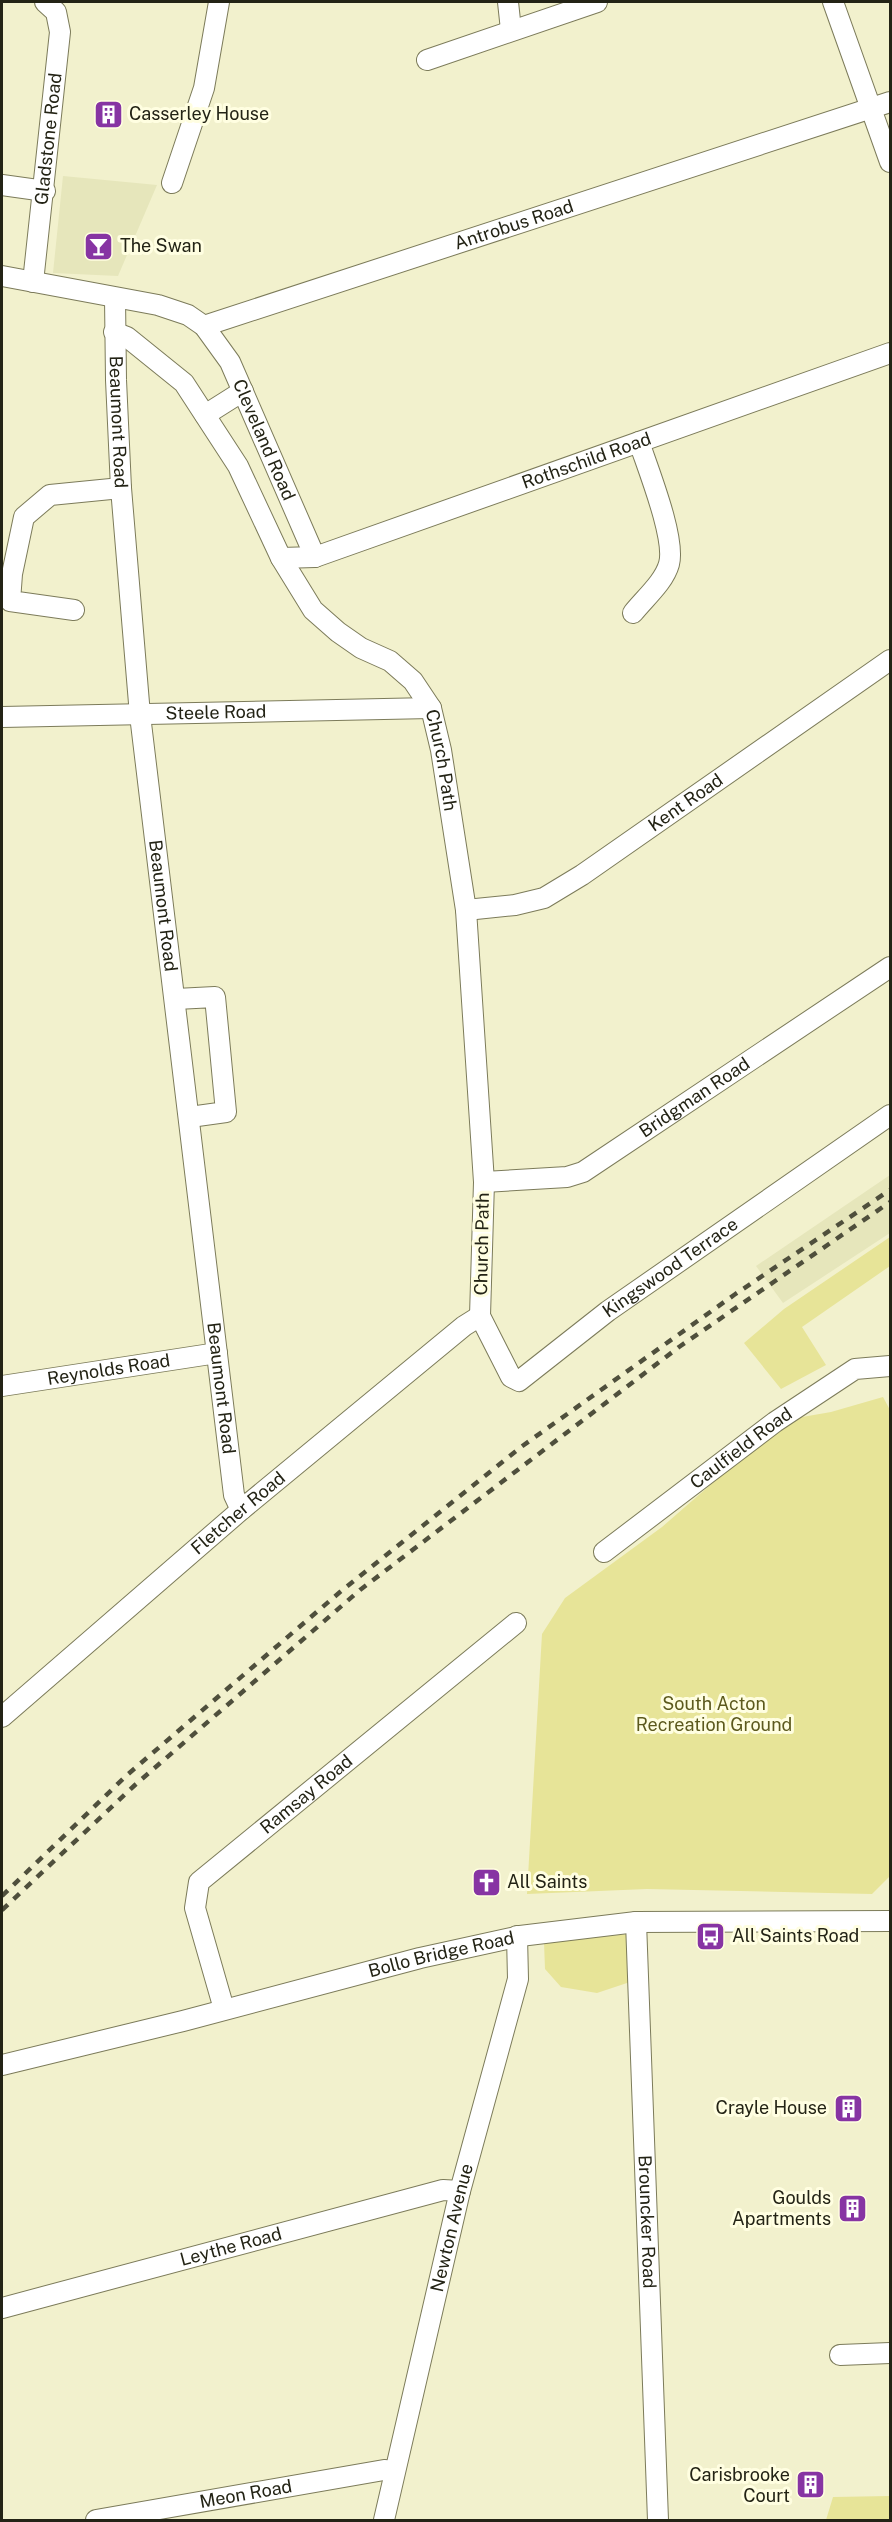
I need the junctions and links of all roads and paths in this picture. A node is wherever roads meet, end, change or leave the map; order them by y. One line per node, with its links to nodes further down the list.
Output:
1 (45, 2): 13 (street, Gladstone Road)
2 (219, 2): 11 (street)
3 (508, 2): 6 (street)
4 (597, 2): 6 (street)
5 (833, 2): 9 (street)
6 (511, 30): 7 (street)
7 (427, 60)
8 (891, 102): 9 (street, Antrobus Road)
9 (872, 109): 10 (street); 17 (street, Antrobus Road)
10 (891, 162)
11 (172, 183)
12 (2, 185): 13 (street)
13 (45, 191): 15 (street, Gladstone Road)
14 (2, 276): 15 (street)
15 (33, 282): 16 (street)
16 (115, 298): 17 (street); 18 (street, Beaumont Road)
17 (204, 326): 20 (street, Cleveland Road)
18 (114, 332): 21 (street, Church Path); 23 (street, Beaumont Road)
19 (891, 353): 22 (street, Rothschild Road)
20 (243, 391): 21 (street); 24 (street, Cleveland Road)
21 (205, 415): 25 (street, Church Path)
22 (639, 442): 24 (street, Rothschild Road); 27 (street)
23 (121, 488): 26 (street); 30 (street, Beaumont Road)
24 (315, 557): 25 (street, Rothschild Road)
25 (281, 558): 29 (street, Church Path)
26 (74, 610)
27 (633, 613)
28 (891, 660): 32 (street, Kent Road)
29 (431, 708): 30 (street, Steele Road); 32 (street, Church Path)
30 (140, 716): 31 (street, Steele Road); 34 (street, Beaumont Road)
31 (2, 717)
32 (466, 910): 37 (street, Church Path)
33 (891, 968): 37 (street, Bridgman Road)
34 (176, 999): 36 (street, Beaumont Road); 36 (street)
35 (891, 1115): 38 (street, Kingswood Terrace)
36 (190, 1117): 39 (street, Beaumont Road)
37 (484, 1182): 38 (street, Church Path)
38 (480, 1316): 43 (street, Fletcher Road)
39 (217, 1353): 42 (street, Reynolds Road); 43 (street, Beaumont Road)
40 (890, 1365): 41 (street); 44 (street, Caulfield Road)
41 (891, 1382)
42 (2, 1386)
43 (241, 1510): 46 (street, Fletcher Road)
44 (604, 1552)
45 (516, 1623): 50 (street, Ramsay Road)
46 (2, 1717)
47 (891, 1921): 48 (street, Bollo Bridge Road)
48 (636, 1922): 49 (street, Bollo Bridge Road); 59 (street, Brouncker Road)
49 (517, 1936): 50 (street, Bollo Bridge Road); 52 (street, Newton Avenue)
50 (224, 2009): 51 (street, Bollo Bridge Road)
51 (2, 2065)
52 (460, 2191): 53 (street, Leythe Road); 56 (street, Newton Avenue)
53 (2, 2308)
54 (891, 2354): 55 (street)
55 (840, 2355)
56 (394, 2471): 57 (street, Meon Road); 58 (street, Newton Avenue)
57 (96, 2520)
58 (384, 2520)
59 (658, 2520)

